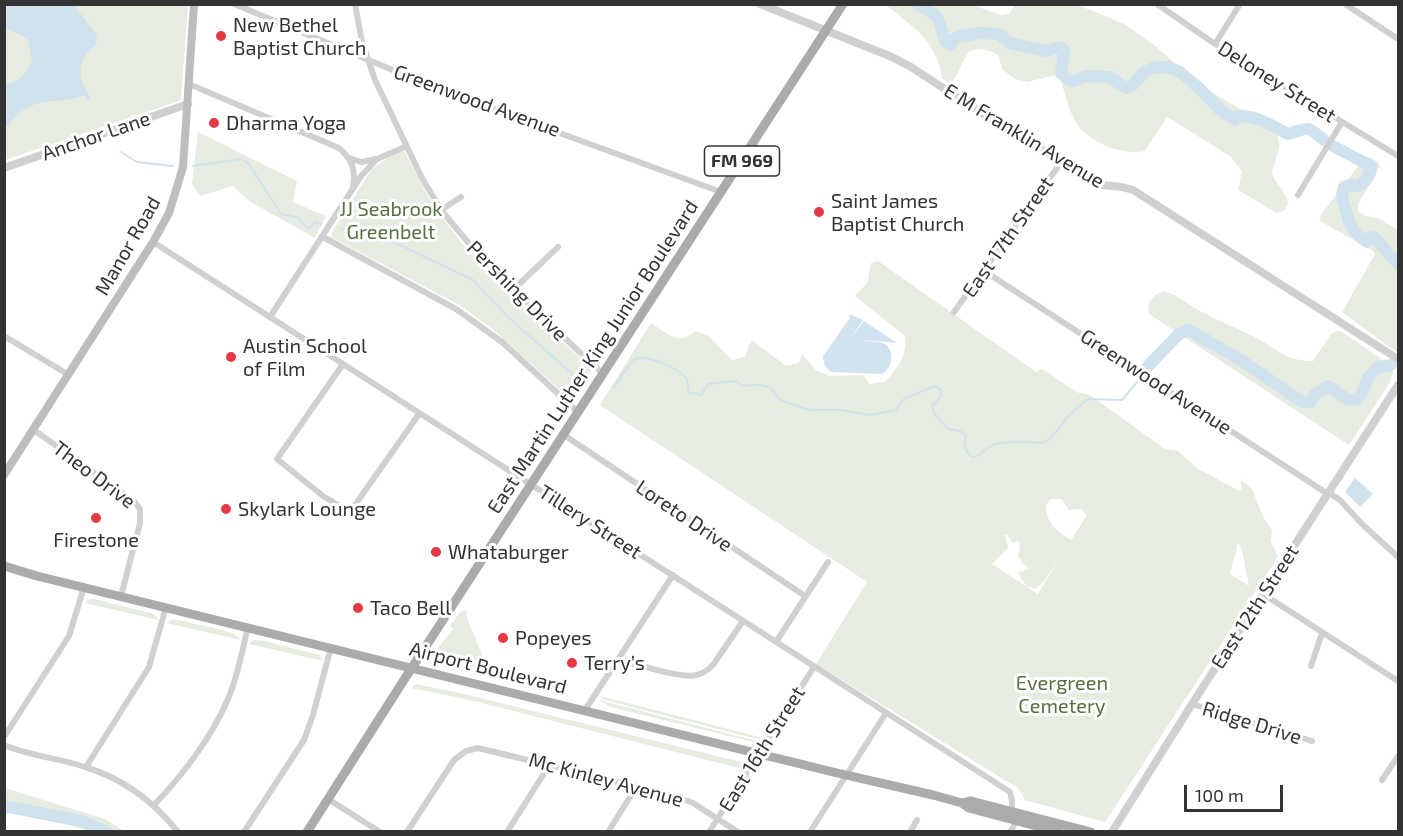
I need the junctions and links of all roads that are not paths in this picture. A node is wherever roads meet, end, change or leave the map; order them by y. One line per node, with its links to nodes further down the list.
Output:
1 (194, 4): 15 (main road, Manor Road)
2 (234, 4): 12 (street, Greenwood Avenue)
3 (355, 4): 12 (street, Pershing Drive)
4 (760, 4): 9 (street, E M Franklin Avenue)
5 (843, 4): 9 (main road, East Martin Luther King Junior Boulevard / FM 969)
6 (1157, 4): 11 (street, Deloney Street)
7 (1240, 4): 11 (street)
8 (1345, 4): 10 (street)
9 (826, 30): 22 (street, E M Franklin Avenue); 25 (main road, East Martin Luther King Junior Boulevard / FM 969)
10 (1398, 39)
11 (1215, 44): 17 (street, Deloney Street)
12 (367, 60): 13 (street, Greenwood Avenue); 14 (street, Pershing Drive)
13 (393, 71): 14 (street); 25 (street, Greenwood Avenue)
14 (375, 80): 18 (street, Pershing Drive)
15 (189, 84): 16 (main road, Manor Road); 20 (street)
16 (188, 104): 23 (street, Anchor Lane); 30 (main road, Manor Road)
17 (1342, 122): 19 (street, Deloney Street); 26 (street)
18 (407, 146): 21 (street); 28 (street, Pershing Drive)
19 (1398, 156)
20 (349, 158): 21 (street); 24 (street)
21 (377, 159): 24 (street)
22 (1062, 161): 32 (street, East 17th Street); 37 (street, E M Franklin Avenue)
23 (4, 168)
24 (352, 190): 29 (street)
25 (722, 192): 39 (main road, East Martin Luther King Junior Boulevard / FM 969)
26 (1298, 195)
27 (461, 197): 28 (street)
28 (441, 210): 33 (street, Pershing Drive)
29 (322, 237): 35 (street); 42 (street)
30 (153, 242): 35 (street, Tillery Street); 40 (main road, Manor Road)
31 (558, 247): 33 (street)
32 (984, 271): 34 (street, East 17th Street); 48 (street, Greenwood Avenue)
33 (513, 290): 39 (street, Pershing Drive)
34 (954, 312)
35 (270, 317): 38 (street, Tillery Street)
36 (4, 336): 40 (street)
37 (1398, 359)
38 (343, 364): 43 (street, Tillery Street); 43 (street)
39 (603, 374): 42 (main road, East Martin Luther King Junior Boulevard / FM 969)
40 (69, 375): 44 (main road, Manor Road)
41 (1398, 385): 48 (street, East 12th Street)
42 (578, 412): 45 (main road, East Martin Luther King Junior Boulevard / FM 969)
43 (419, 414): 47 (street, Tillery Street)
44 (34, 430): 46 (main road, Manor Road); 55 (street, Theo Drive)
45 (564, 435): 47 (main road, East Martin Luther King Junior Boulevard / FM 969); 56 (street, Loreto Drive)
46 (4, 475)
47 (531, 485): 52 (street, Tillery Street); 66 (main road, East Martin Luther King Junior Boulevard / FM 969)
48 (1328, 493): 49 (street, Greenwood Avenue); 54 (street, East 12th Street)
49 (1398, 557)
50 (828, 562): 56 (street)
51 (5, 567): 53 (main road, Airport Boulevard)
52 (673, 575): 58 (street, Tillery Street); 63 (street)
53 (84, 587): 55 (main road, Airport Boulevard); 71 (street)
54 (1263, 594): 60 (street); 68 (street, East 12th Street)
55 (121, 596): 57 (main road, Airport Boulevard)
56 (805, 596): 61 (street)
57 (166, 607): 59 (main road, Airport Boulevard); 77 (street)
58 (743, 621): 61 (street, Tillery Street); 63 (street)
59 (248, 627): 62 (main road, Airport Boulevard); 83 (street)
60 (1322, 633): 64 (street); 67 (street)
61 (776, 642): 65 (street, Tillery Street)
62 (331, 647): 66 (main road, Airport Boulevard); 89 (street)
63 (618, 659): 69 (street)
64 (1311, 666)
65 (814, 667): 70 (street, Tillery Street); 74 (street, East 16th Street)
66 (412, 668): 69 (main road, Airport Boulevard); 81 (main road, East Martin Luther King Junior Boulevard)
67 (1398, 681)
68 (1192, 704): 72 (street, Ridge Drive); 102 (street, East 12th Street)
69 (585, 710): 74 (main road, Airport Boulevard)
70 (886, 713): 78 (street); 84 (street, Tillery Street)
71 (4, 737)
72 (1312, 741)
73 (4, 746): 77 (street)
74 (758, 753): 78 (main road, Airport Boulevard); 85 (street, East 16th Street)
75 (1398, 756): 79 (street)
76 (550, 764): 80 (street, Mc Kinley Avenue); 92 (street, Mc Kinley Avenue); 93 (street)
77 (86, 767): 83 (street)
78 (846, 775): 82 (main road, Airport Boulevard); 97 (street)
79 (1383, 780)
80 (637, 786): 85 (street, Mc Kinley Avenue); 94 (street)
81 (328, 799): 90 (main road, East Martin Luther King Junior Boulevard); 91 (street)
82 (962, 803): 84 (main road, Airport Boulevard); 87 (main road, Airport Boulevard)
83 (154, 805): 88 (street)
84 (1012, 811): 101 (main road, Airport Boulevard)
85 (718, 818): 95 (street, East 16th Street); 96 (street, Mc Kinley Avenue)
86 (917, 820): 98 (street)
87 (1017, 821): 99 (street); 100 (main road, Airport Boulevard)
88 (178, 831)
89 (244, 831)
90 (308, 831)
91 (380, 831)
92 (407, 831)
93 (507, 831)
94 (608, 831)
95 (709, 831)
96 (738, 831)
97 (810, 831)
98 (910, 831)
99 (1010, 831)
100 (1059, 831)
101 (1091, 831)
102 (1113, 831)

